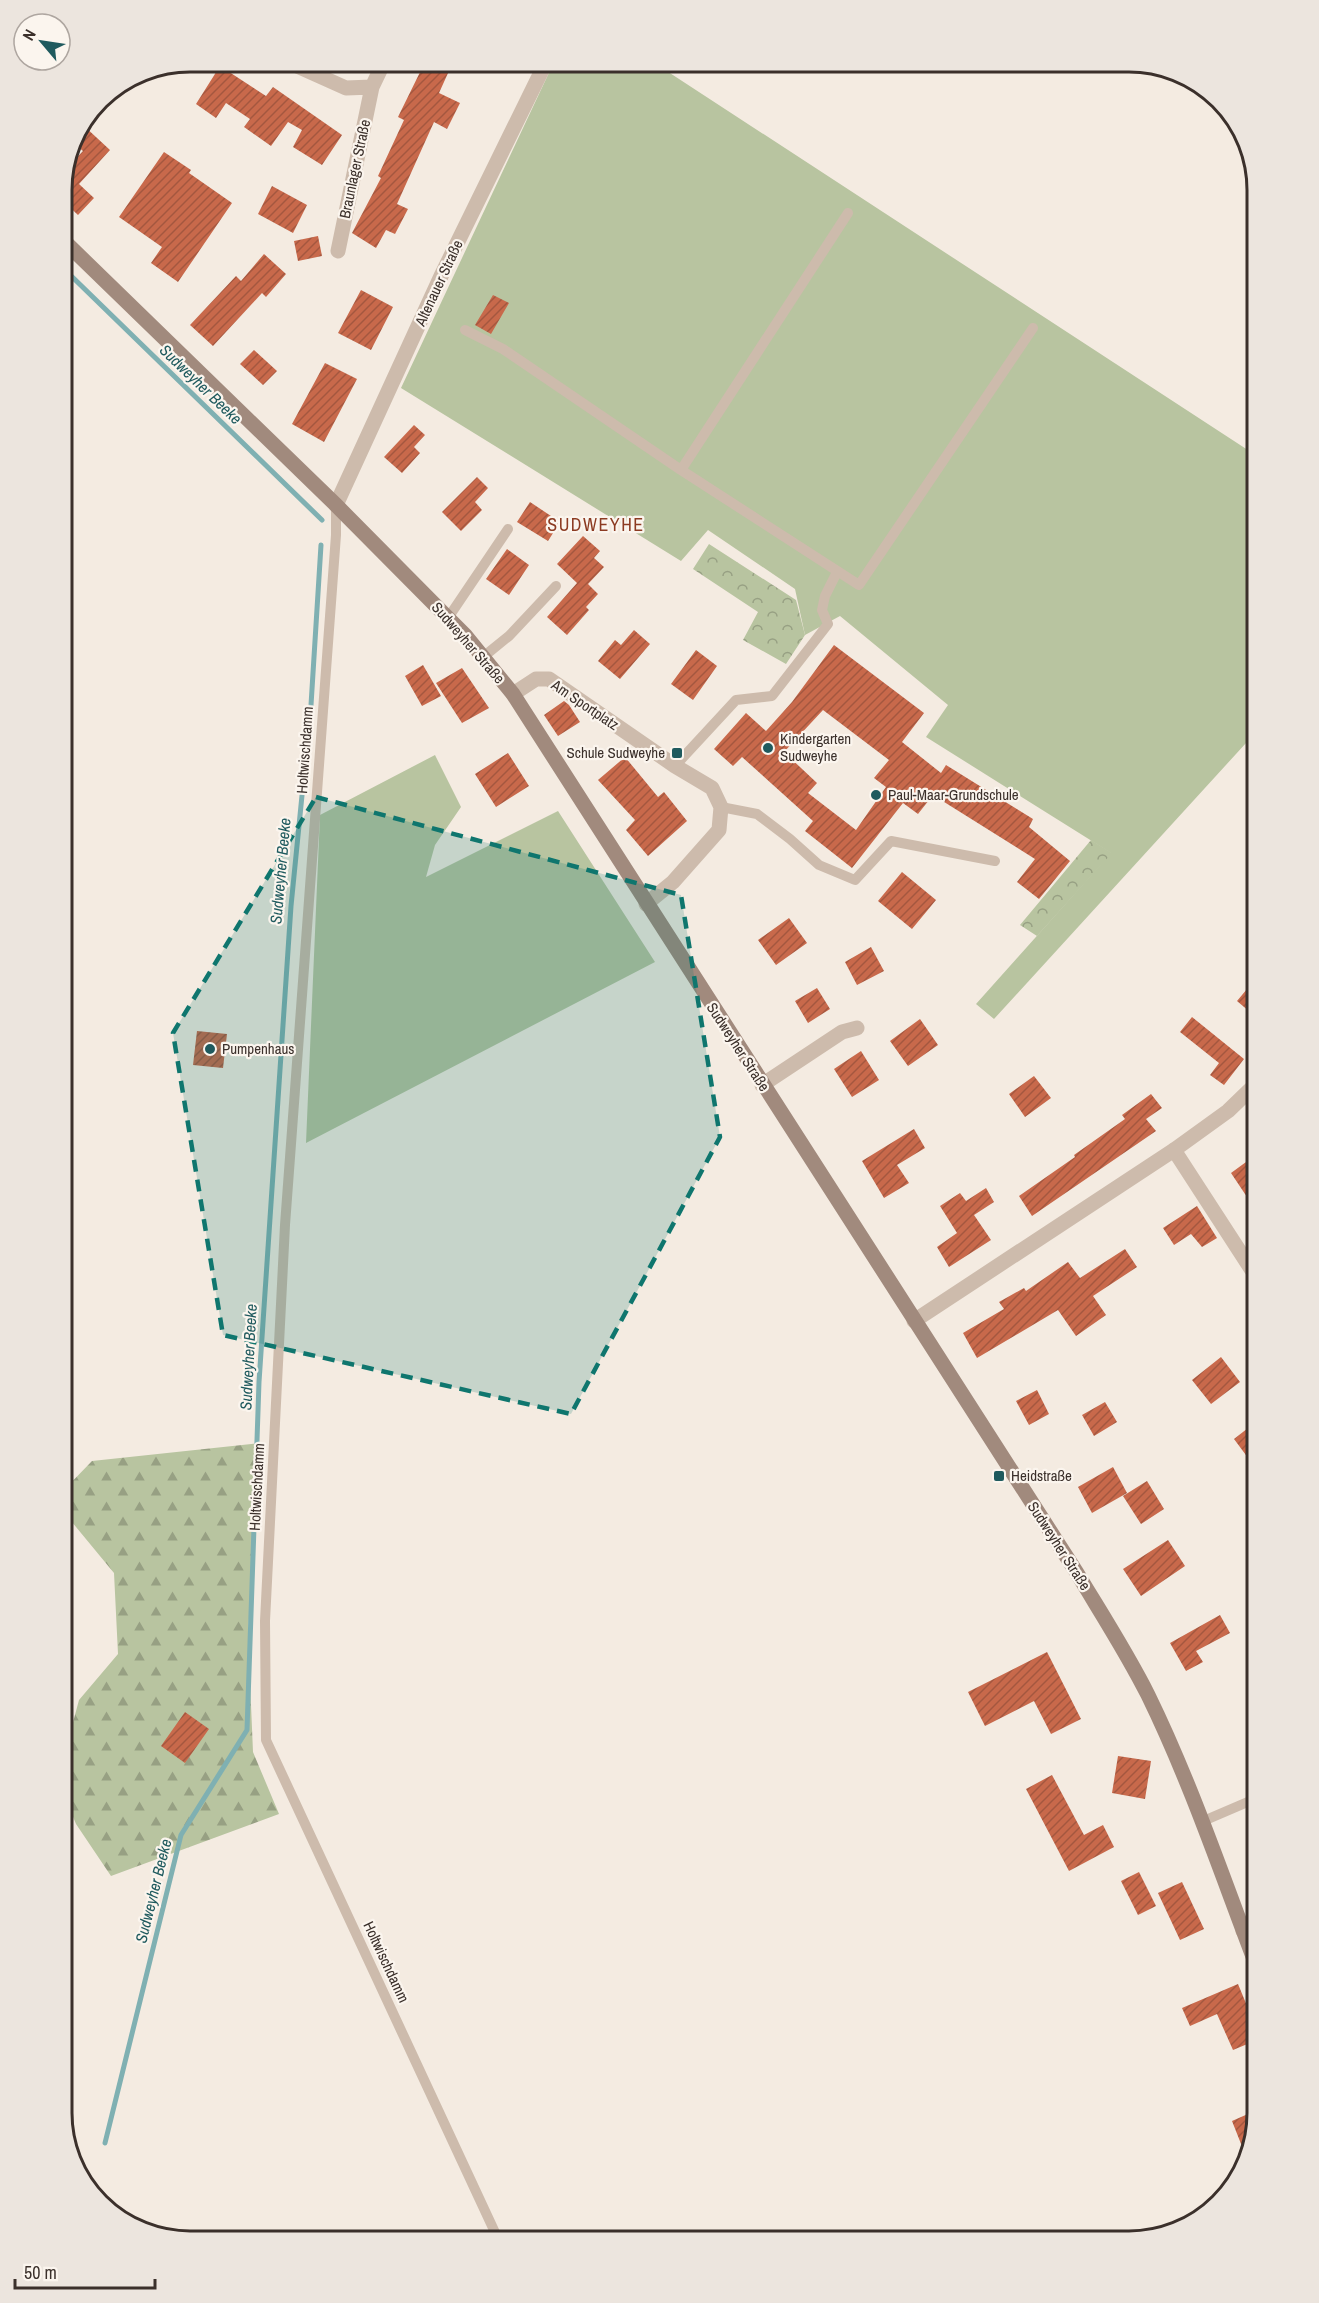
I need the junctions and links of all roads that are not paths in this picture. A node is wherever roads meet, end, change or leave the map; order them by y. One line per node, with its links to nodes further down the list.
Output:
1 (310, 72): 4 (street)
2 (379, 72): 4 (street, Braunlager Straße)
3 (541, 72): 11 (street, Altenauer Straße)
4 (372, 87): 7 (street, Braunlager Straße)
5 (848, 213): 10 (lane)
6 (72, 249): 11 (main road, Sudweyher Straße)
7 (338, 251)
8 (1033, 328): 13 (lane)
9 (465, 330): 10 (lane)
10 (681, 470): 13 (lane)
11 (336, 505): 15 (main road, Sudweyher Straße); 31 (lane, Holtwischdamm)
12 (508, 529): 15 (lane)
13 (837, 572): 18 (lane)
14 (556, 586): 16 (lane)
15 (448, 618): 16 (main road, Sudweyher Straße)
16 (483, 657): 17 (main road, Sudweyher Straße)
17 (513, 694): 18 (street, Am Sportplatz); 21 (main road, Sudweyher Straße)
18 (675, 766): 19 (street, Am Sportplatz)
19 (722, 807): 20 (lane); 21 (street)
20 (995, 861)
21 (646, 904): 23 (main road, Sudweyher Straße)
22 (857, 1028): 23 (street)
23 (762, 1084): 27 (main road, Sudweyher Straße)
24 (1247, 1093): 25 (street)
25 (1174, 1150): 26 (street); 27 (street)
26 (1247, 1263)
27 (914, 1321): 29 (main road, Sudweyher Straße)
28 (1247, 1802): 29 (lane)
29 (1201, 1822): 30 (main road, Sudweyher Straße)
30 (1247, 1922)
31 (494, 2231)

